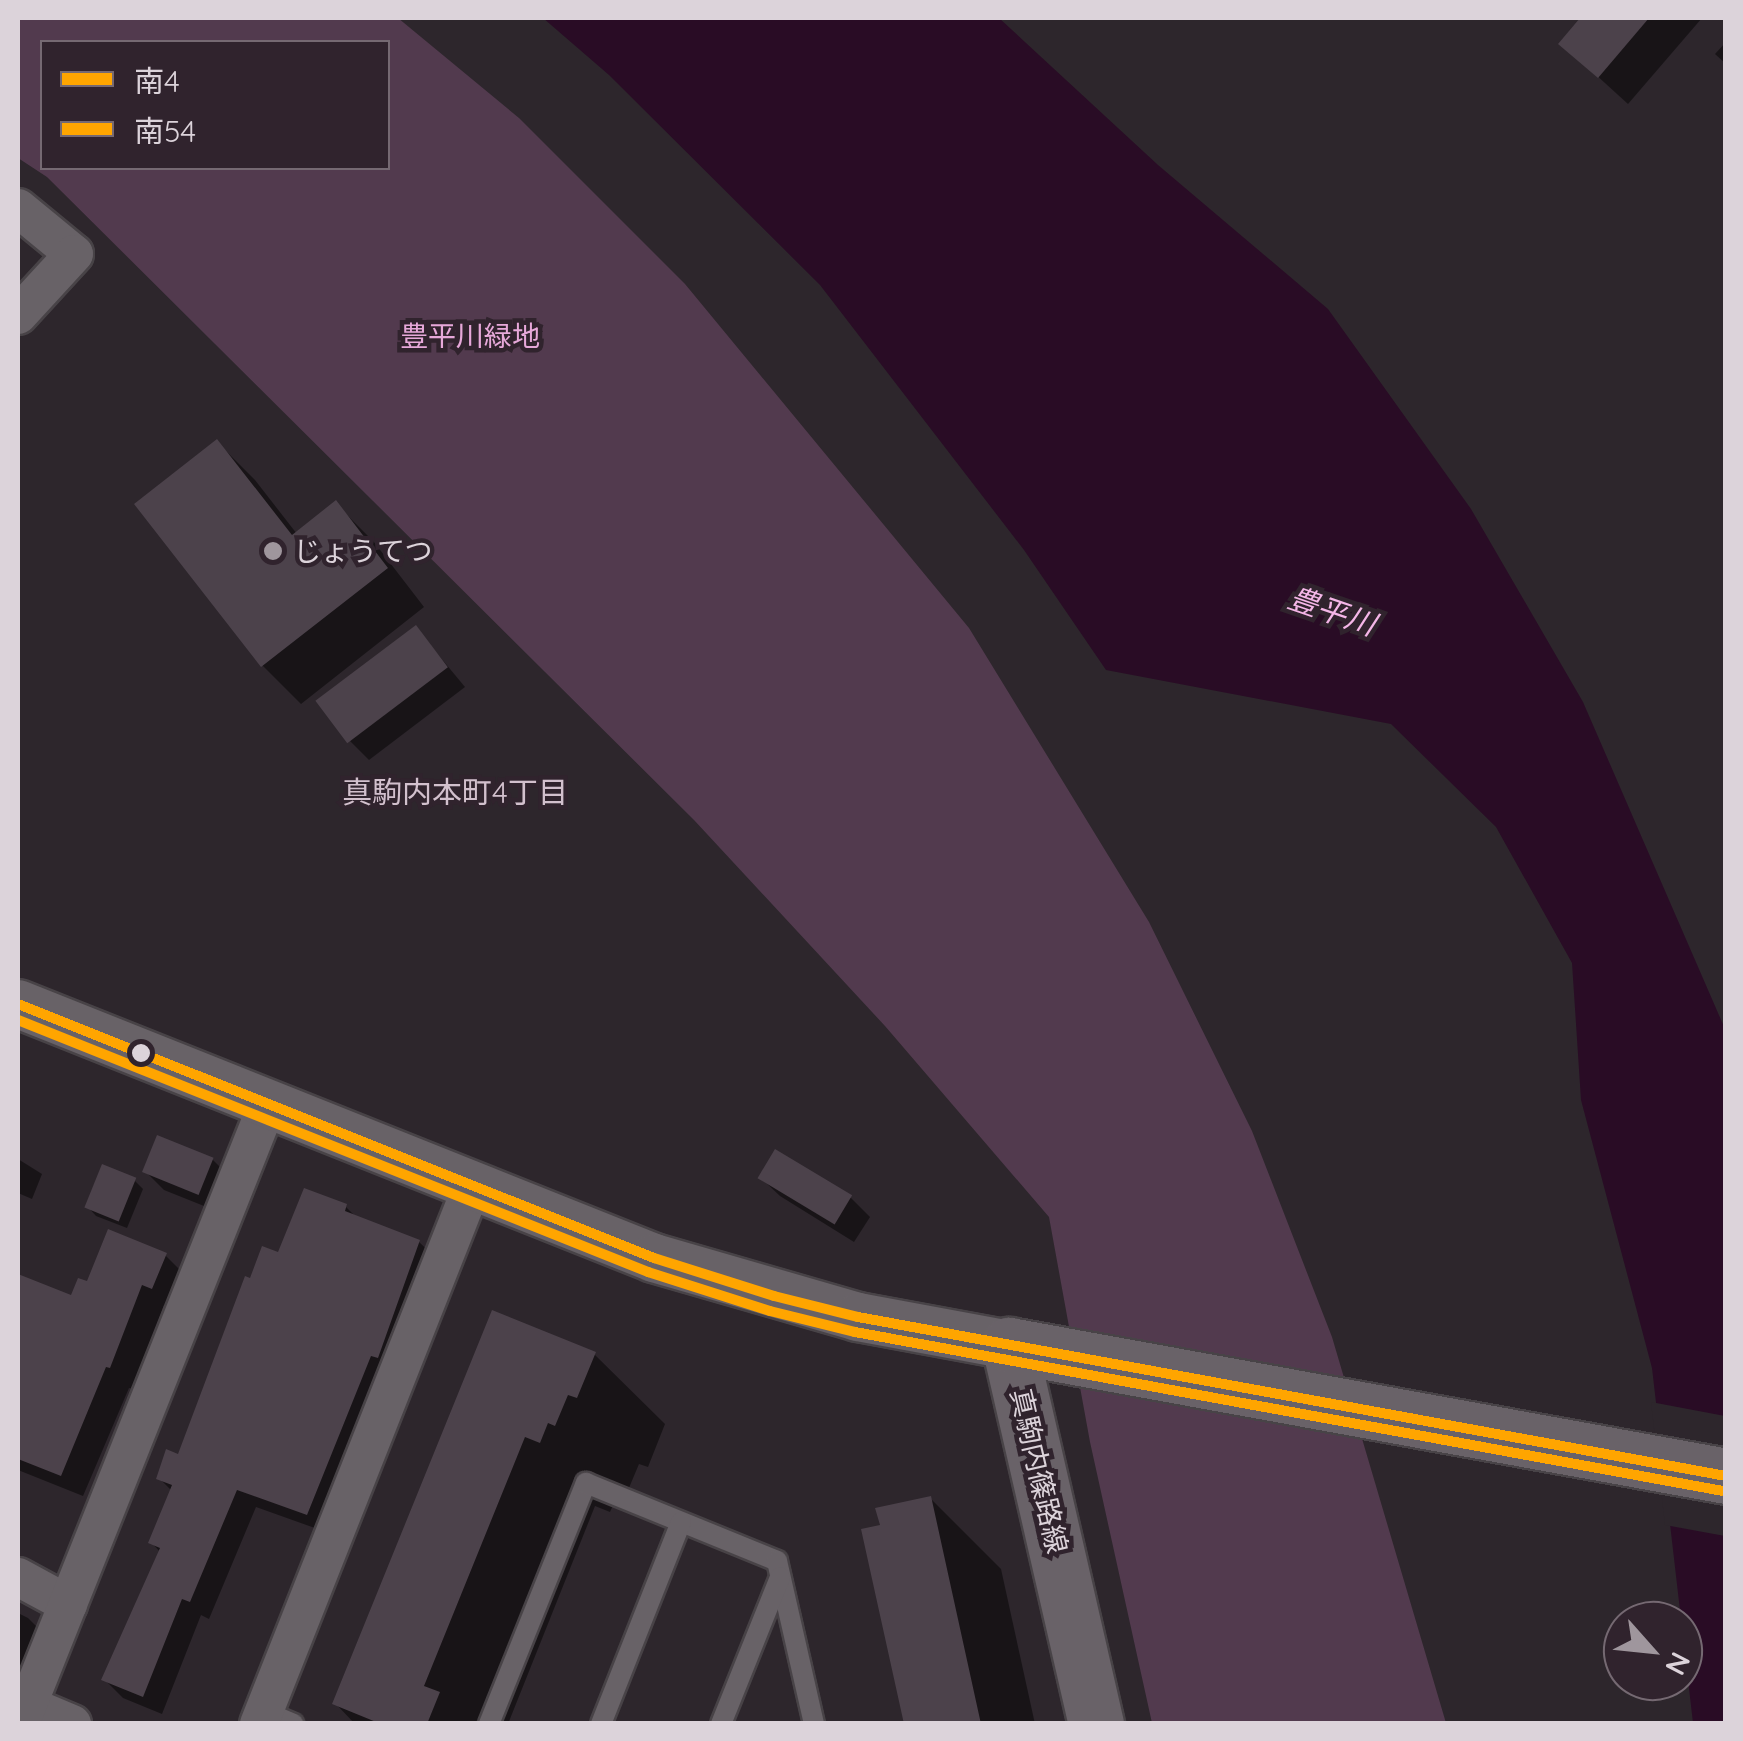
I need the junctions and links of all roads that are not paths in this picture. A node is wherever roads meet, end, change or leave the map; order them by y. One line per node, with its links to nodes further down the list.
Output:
1 (18, 208): 2 (street)
2 (18, 315)
3 (18, 1004): 4 (street)
4 (268, 1103): 5 (street); 11 (street)
5 (473, 1184): 6 (street); 13 (street)
6 (1009, 1344): 7 (main road, 真駒内篠路線); 19 (main road, 真駒内篠路線)
7 (1726, 1476)
8 (681, 1522): 9 (lane); 15 (lane); 16 (lane)
9 (780, 1576): 17 (lane); 18 (lane)
10 (18, 1577): 11 (street)
11 (68, 1604): 12 (street)
12 (23, 1714): 14 (street)
13 (272, 1719)
14 (72, 1724)
15 (490, 1724)
16 (601, 1724)
17 (721, 1724)
18 (814, 1724)
19 (1096, 1724)

